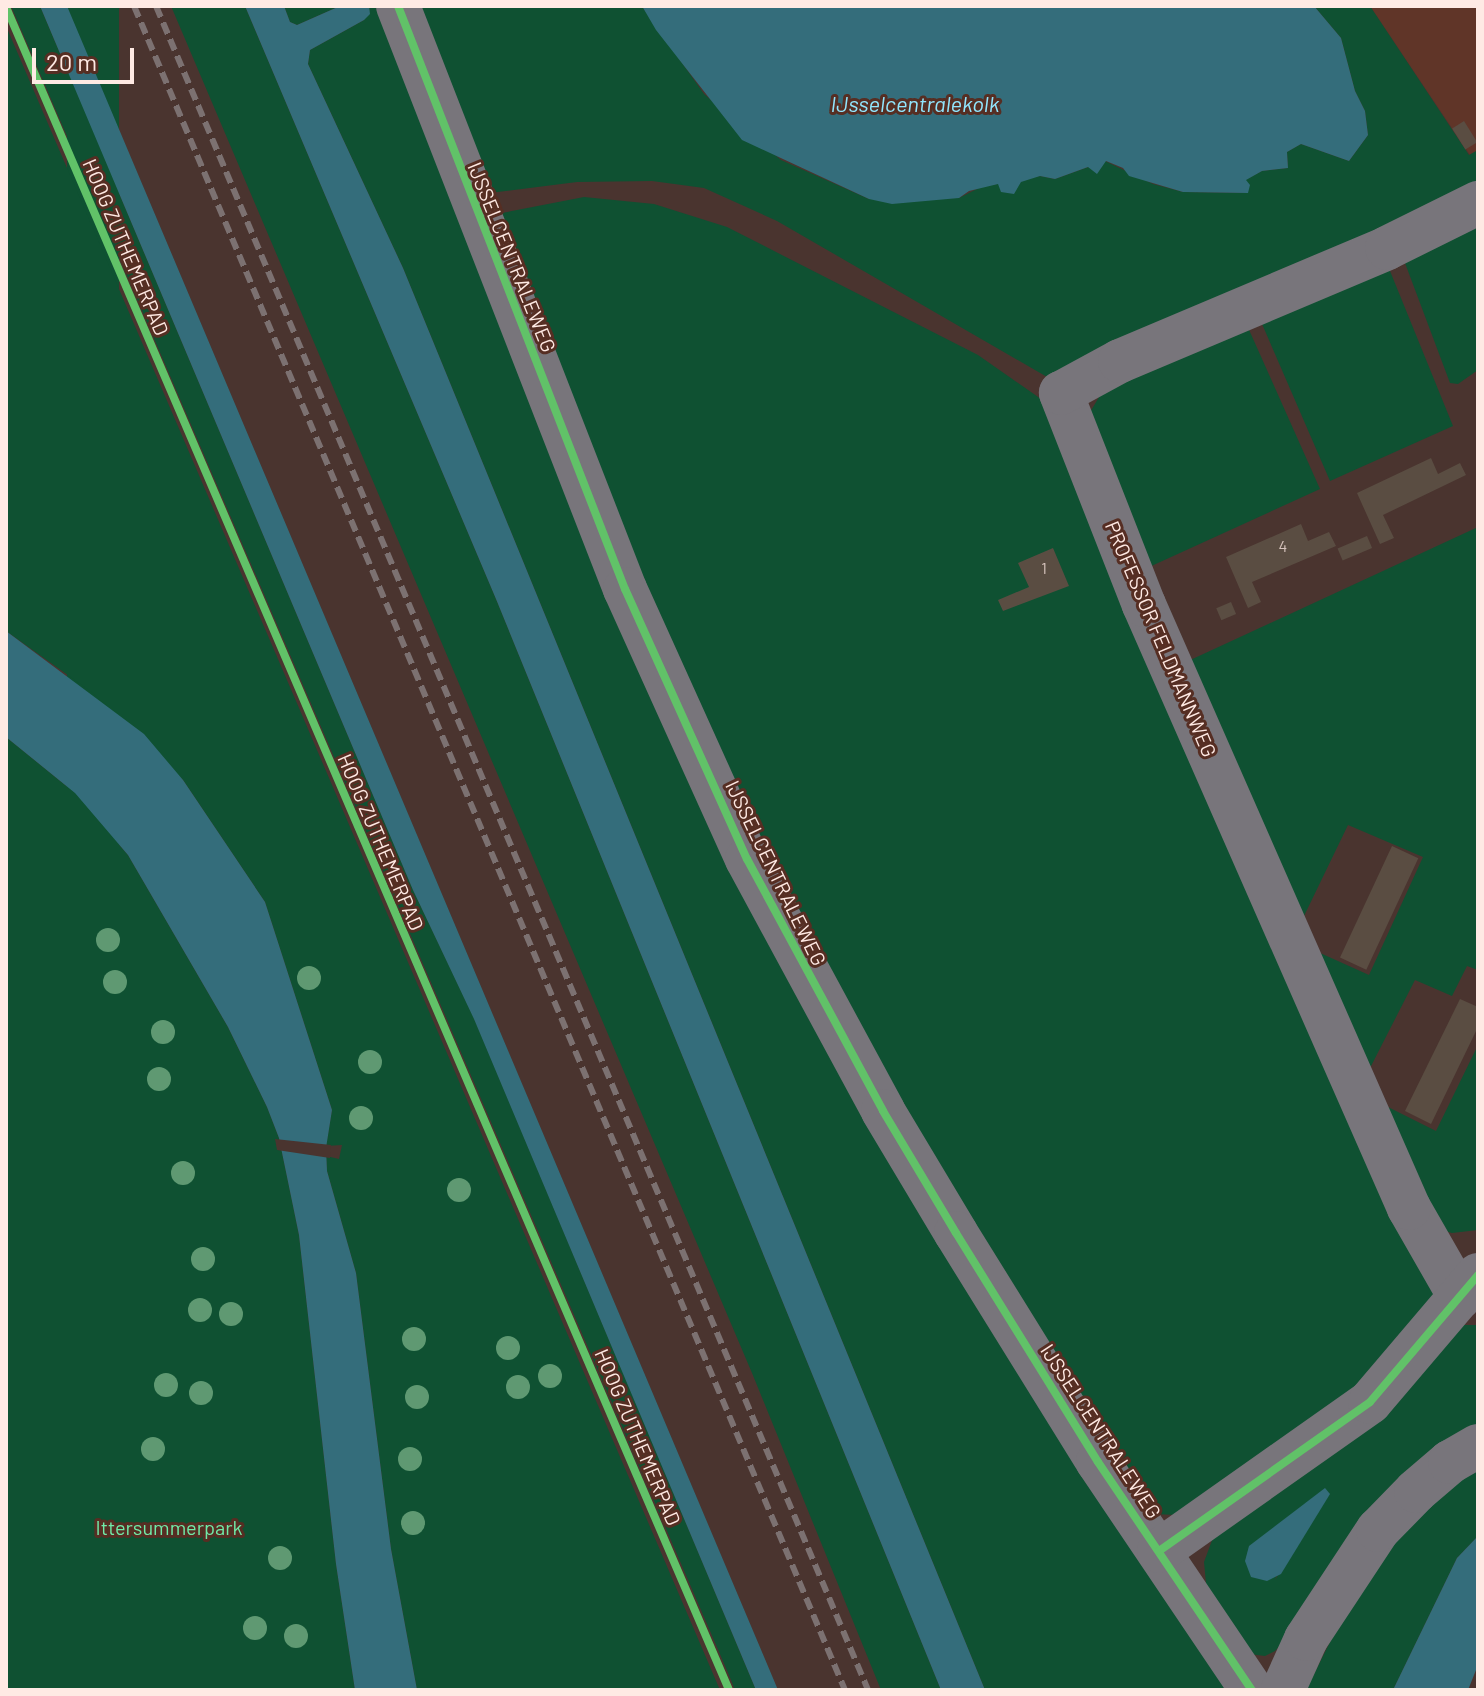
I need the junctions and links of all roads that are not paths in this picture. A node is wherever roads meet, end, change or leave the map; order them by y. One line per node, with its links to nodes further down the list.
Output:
1 (398, 6): 5 (street, IJSSELCENTRALEWEG)
2 (1478, 203): 3 (street, PROFESSOR FELDMANNWEG)
3 (1469, 1286): 5 (street, PROFESSOR FELDMANNWEG)
4 (1478, 1446): 7 (street)
5 (1159, 1551): 6 (street, IJSSELCENTRALEWEG)
6 (1252, 1690)
7 (1283, 1690)

